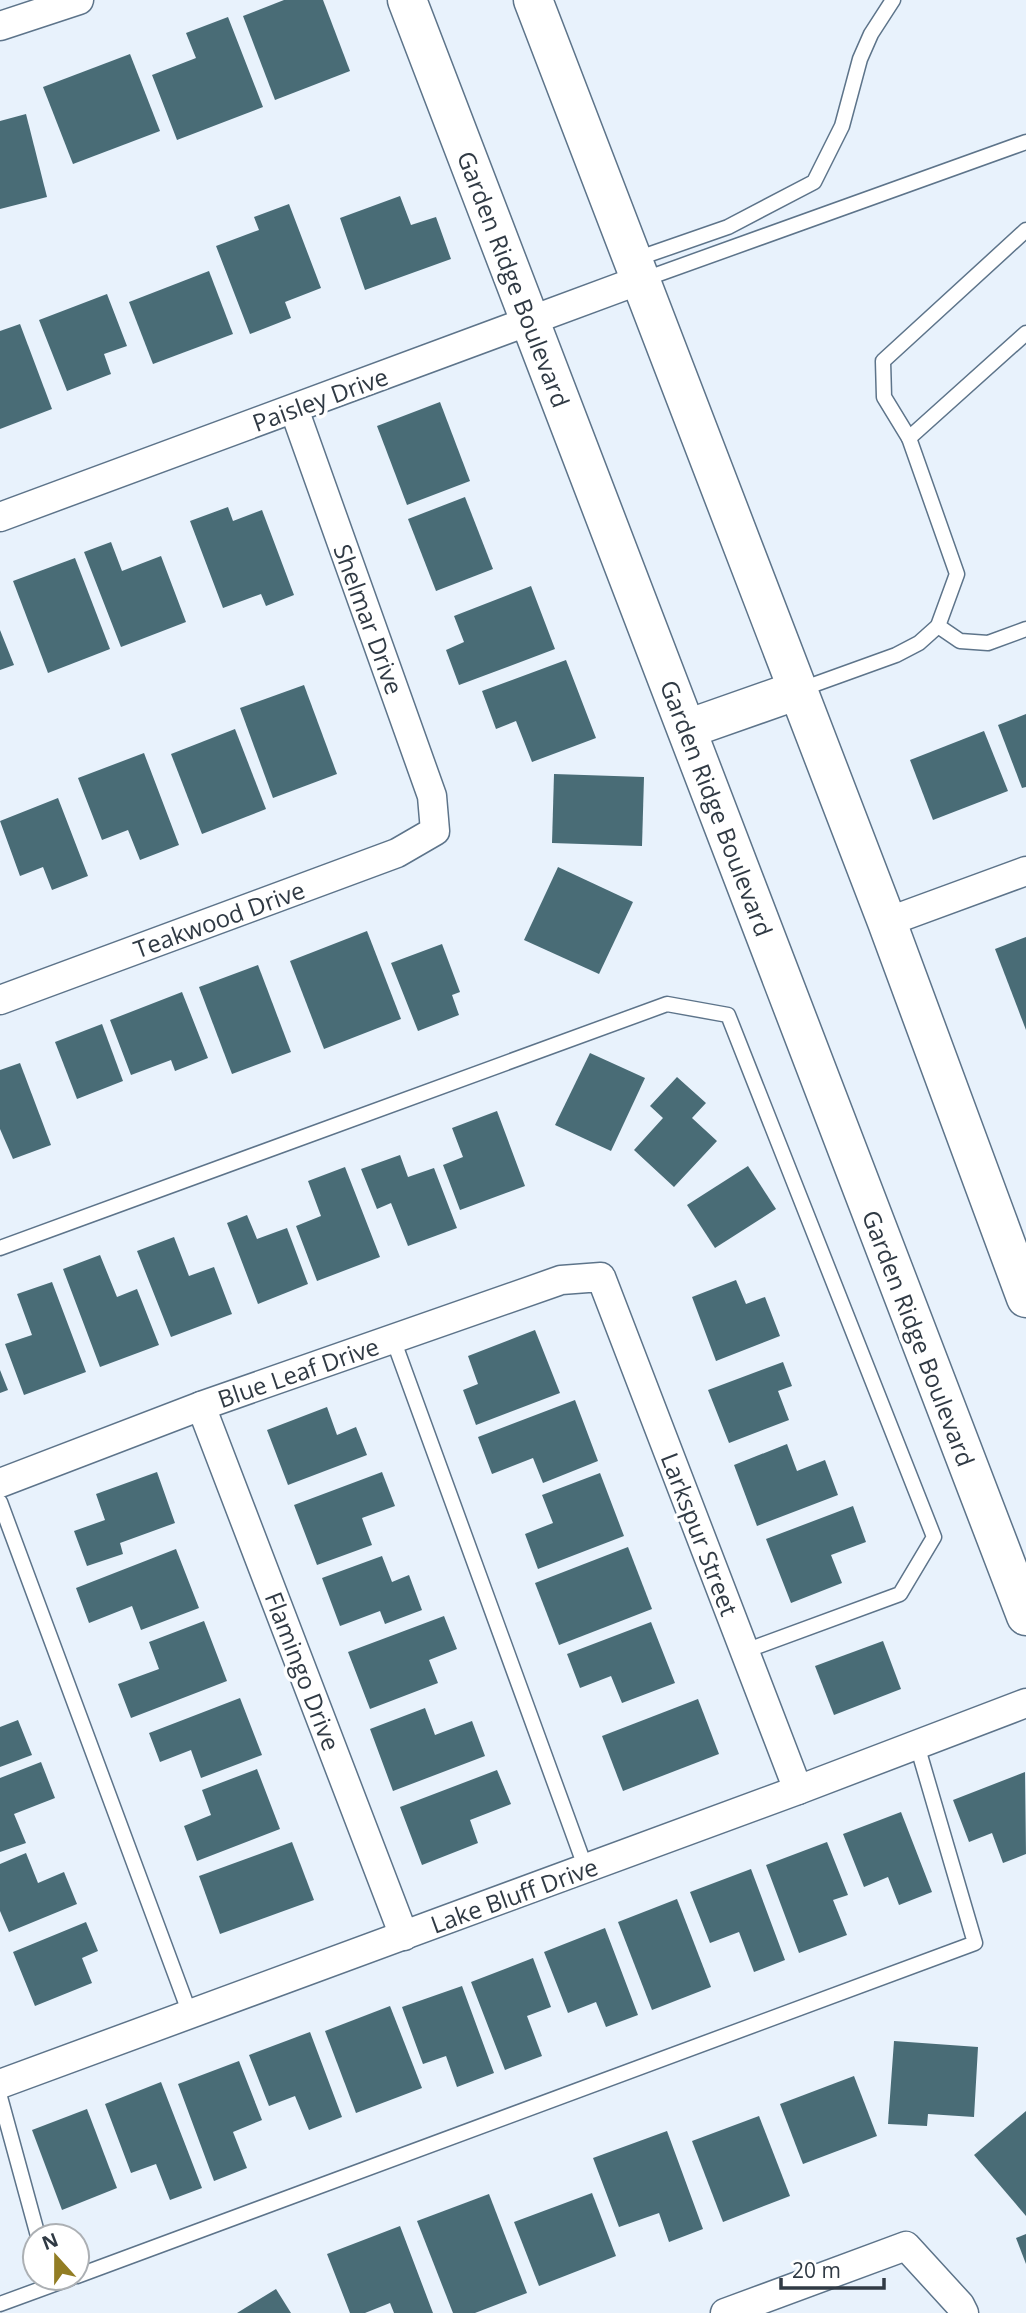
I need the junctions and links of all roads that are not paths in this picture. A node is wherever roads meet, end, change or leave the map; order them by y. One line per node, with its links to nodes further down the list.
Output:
1 (79, 0): 5 (street)
2 (407, 0): 9 (main road, Garden Ridge Boulevard)
3 (533, 0): 8 (main road)
4 (893, 0): 8 (lane)
5 (0, 26)
6 (1026, 142): 8 (lane)
7 (1026, 230): 12 (lane)
8 (636, 270): 9 (street, Paisley Drive); 16 (main road)
9 (530, 323): 11 (street, Paisley Drive); 17 (main road, Garden Ridge Boulevard)
10 (1026, 333): 12 (lane)
11 (294, 409): 13 (street, Paisley Drive); 18 (street, Shelmar Drive)
12 (908, 438): 14 (lane)
13 (0, 517)
14 (938, 626): 15 (lane); 16 (lane)
15 (1026, 629)
16 (798, 690): 17 (main road); 20 (main road)
17 (687, 729): 29 (main road, Garden Ridge Boulevard)
18 (435, 831): 21 (street, Teakwood Drive)
19 (1026, 871): 20 (street)
20 (887, 922): 24 (main road)
21 (0, 1000)
22 (0, 1248): 30 (lane)
23 (601, 1277): 25 (street, Blue Leaf Drive); 30 (street, Larkspur Street)
24 (1026, 1298)
25 (393, 1339): 26 (street, Blue Leaf Drive); 34 (lane)
26 (201, 1406): 27 (street, Blue Leaf Drive); 35 (street, Flamingo Drive)
27 (0, 1483)
28 (0, 1502): 36 (lane)
29 (1026, 1616)
30 (745, 1651): 33 (street, Larkspur Street)
31 (1026, 1703): 32 (street, Lake Bluff Drive)
32 (917, 1745): 33 (street, Lake Bluff Drive); 40 (lane)
33 (798, 1790): 34 (street, Lake Bluff Drive)
34 (586, 1869): 35 (street, Lake Bluff Drive)
35 (404, 1936): 36 (street, Lake Bluff Drive)
36 (190, 2014): 37 (street, Lake Bluff Drive)
37 (0, 2084)
38 (0, 2097): 39 (lane)
39 (34, 2222)
40 (91, 2271)
41 (28, 2292): 42 (lane)
42 (0, 2304)
43 (725, 2313): 44 (street)
44 (964, 2313)

